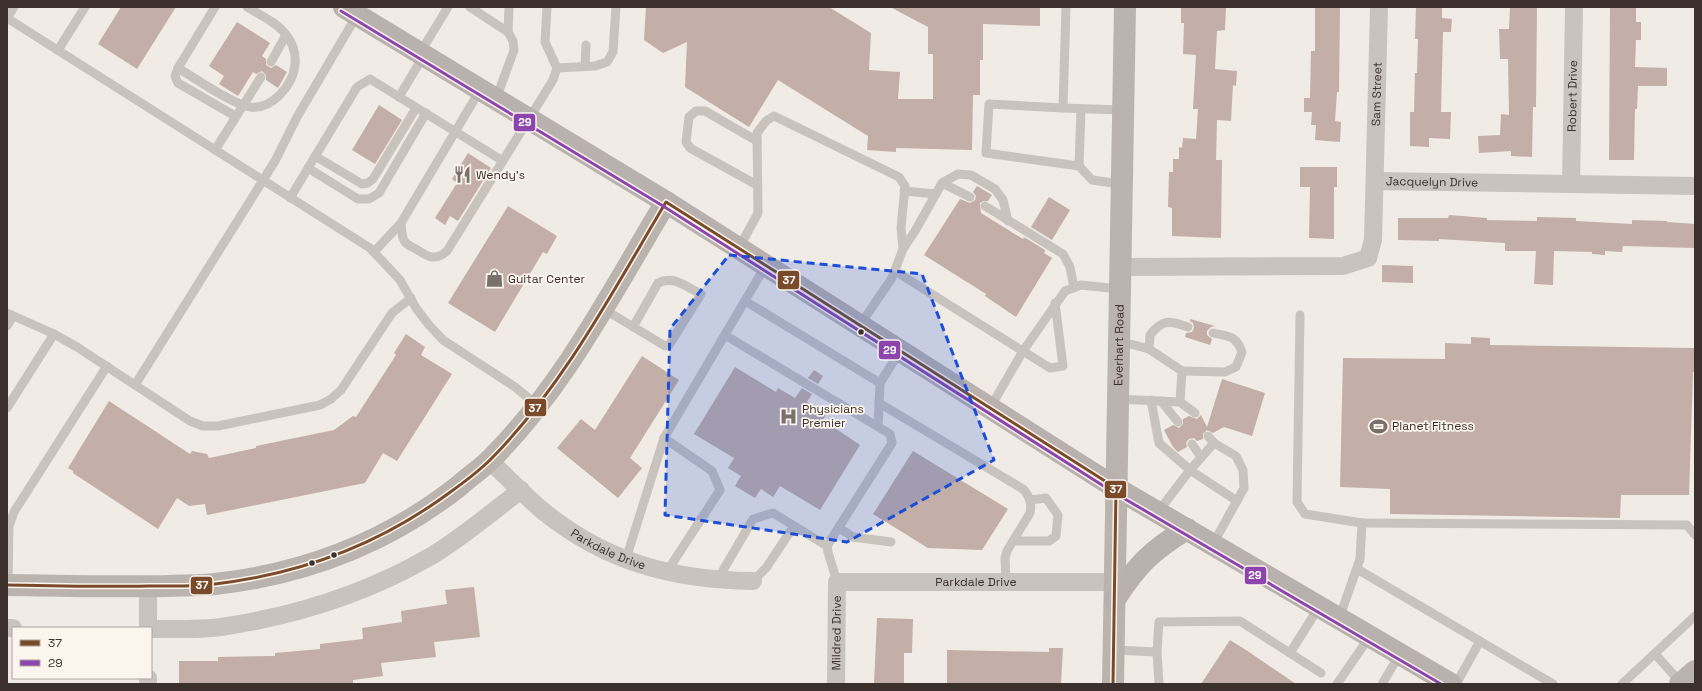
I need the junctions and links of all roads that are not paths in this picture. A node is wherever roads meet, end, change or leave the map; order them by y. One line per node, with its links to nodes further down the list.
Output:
1 (14, 7): 16 (lane)
2 (85, 7): 20 (lane)
3 (215, 7): 24 (lane)
4 (247, 7): 14 (lane)
5 (448, 7): 21 (lane)
6 (470, 7): 17 (lane)
7 (509, 7): 17 (lane)
8 (547, 7): 25 (lane)
9 (616, 7): 23 (lane)
10 (1066, 7): 31 (lane)
11 (1125, 7): 33 (main road, Everhart Road)
12 (1379, 7): 45 (street, Sam Street)
13 (1574, 7): 48 (street, Robert Drive)
14 (257, 10): 18 (lane)
15 (350, 11): 21 (main road); 44 (lane)
16 (7, 18): 20 (lane)
17 (508, 32): 27 (lane)
18 (286, 35): 22 (lane); 29 (lane)
19 (586, 45): 23 (lane)
20 (58, 50): 39 (lane)
21 (422, 54): 27 (main road); 28 (lane)
22 (271, 62)
23 (584, 66): 25 (lane)
24 (178, 68): 29 (lane); 35 (lane)
25 (557, 68): 36 (lane)
26 (261, 77): 29 (lane)
27 (488, 94): 36 (main road); 37 (lane)
28 (399, 97): 30 (lane); 40 (lane)
29 (242, 106): 35 (lane)
30 (416, 108): 34 (lane); 40 (lane)
31 (1063, 108): 32 (lane); 42 (lane)
32 (1081, 109): 33 (lane); 42 (lane)
33 (1122, 110): 47 (main road, Everhart Road)
34 (426, 113): 37 (lane); 43 (lane)
35 (236, 116): 39 (lane)
36 (529, 119): 41 (lane); 55 (main road)
37 (455, 132): 41 (lane); 58 (lane)
38 (757, 141): 49 (lane); 49 (lane); 51 (lane)
39 (214, 150): 44 (lane)
40 (316, 156): 43 (lane)
41 (503, 161): 58 (lane)
42 (1079, 166): 47 (lane)
43 (308, 168): 54 (lane)
44 (262, 180): 54 (lane); 87 (lane)
45 (1375, 181): 48 (street, Jacquelyn Drive); 63 (street, Jacquelyn Drive)
46 (942, 183): 52 (lane); 53 (lane); 57 (lane)
47 (1121, 184): 63 (main road, Everhart Road)
48 (1571, 184): 50 (street, Jacquelyn Drive)
49 (758, 185): 59 (lane)
50 (1695, 186)
51 (904, 191): 52 (lane); 60 (lane)
52 (936, 194): 60 (lane)
53 (970, 197)
54 (290, 198): 61 (lane)
55 (666, 202): 59 (main road); 70 (main road)
56 (985, 206): 57 (lane)
57 (1008, 221): 65 (lane)
58 (401, 223): 61 (lane)
59 (739, 248): 62 (main road)
60 (903, 249): 64 (lane)
61 (374, 252): 67 (lane)
62 (766, 266): 68 (lane); 73 (main road)
63 (1119, 267): 66 (main road, Everhart Road)
64 (895, 271): 73 (lane); 83 (lane)
65 (1074, 288): 66 (lane); 69 (lane)
66 (1119, 288): 80 (main road, Everhart Road)
67 (411, 298): 87 (lane); 93 (lane)
68 (746, 301): 79 (lane); 86 (lane)
69 (1055, 303): 83 (lane); 83 (lane)
70 (602, 308): 75 (lane); 93 (main road)
71 (10, 314): 74 (lane); 78 (lane)
72 (1300, 315): 109 (lane)
73 (860, 325): 82 (main road)
74 (7, 326)
75 (633, 326): 75 (lane)
76 (1188, 327): 81 (lane)
77 (1213, 333): 85 (lane)
78 (54, 334): 84 (lane); 94 (lane)
79 (725, 335): 98 (lane); 99 (lane)
80 (1118, 341): 81 (lane); 88 (main road, Everhart Road)
81 (1149, 349): 85 (lane)
82 (900, 350): 86 (lane); 95 (main road)
83 (1023, 351): 95 (lane)
84 (106, 366): 87 (lane); 112 (lane)
85 (1182, 371): 91 (lane)
86 (880, 383): 92 (lane)
87 (135, 385)
88 (1118, 399): 89 (lane); 104 (main road, Everhart Road)
89 (1151, 400): 90 (lane); 103 (lane)
90 (1161, 401): 91 (lane); 97 (lane)
91 (1180, 402): 96 (lane)
92 (879, 403): 98 (lane); 106 (lane)
93 (537, 405): 102 (main road)
94 (7, 408)
95 (990, 408): 104 (main road)
96 (1195, 413)
97 (1178, 422)
98 (878, 426): 111 (lane)
99 (664, 438): 119 (lane); 121 (lane)
100 (1192, 444): 101 (lane)
101 (1201, 457): 103 (lane); 107 (lane)
102 (490, 461): 105 (street, Parkdale Drive); 127 (main road)
103 (1190, 470): 107 (lane); 108 (lane)
104 (1116, 488): 108 (main road); 128 (main road, Everhart Road)
105 (521, 490): 119 (street, Parkdale Drive); 133 (street)
106 (1030, 500): 115 (lane); 115 (lane)
107 (1237, 501): 117 (lane)
108 (1158, 512): 113 (main road)
109 (1362, 523): 114 (lane); 120 (lane)
110 (794, 526): 118 (lane); 122 (lane); 123 (lane)
111 (838, 528): 116 (lane); 118 (lane)
112 (8, 529): 126 (lane)
113 (1187, 529): 117 (main road); 128 (main road)
114 (1695, 535)
115 (1013, 541): 125 (lane)
116 (891, 542)
117 (1212, 544): 129 (main road)
118 (827, 546): 124 (lane)
119 (626, 559): 121 (street, Parkdale Drive)
120 (1357, 569): 131 (lane); 135 (lane)
121 (666, 573): 122 (street, Parkdale Drive)
122 (718, 580): 123 (street, Parkdale Drive)
123 (752, 581)
124 (837, 582): 125 (street, Parkdale Drive); 143 (street, Mildred Drive)
125 (1006, 582): 128 (street, Parkdale Drive)
126 (8, 585): 127 (main road)
127 (148, 586): 132 (street)
128 (1116, 590): 136 (main road, Everhart Road)
129 (1319, 607): 131 (main road); 138 (lane)
130 (1695, 616): 140 (lane)
131 (1339, 619): 134 (main road)
132 (148, 627)
133 (152, 629)
134 (1370, 636): 139 (main road); 146 (lane)
135 (1480, 641): 149 (lane); 150 (lane)
136 (1114, 650): 137 (lane); 144 (main road, Everhart Road)
137 (1157, 652): 138 (lane); 145 (lane)
138 (1290, 653): 141 (lane)
139 (1400, 654): 147 (lane); 148 (main road)
140 (1655, 654): 142 (lane); 151 (lane)
141 (1321, 673)
142 (1685, 679)
143 (836, 684)
144 (1113, 684)
145 (1159, 684)
146 (1337, 684)
147 (1382, 684)
148 (1451, 684)
149 (1456, 684)
150 (1553, 684)
151 (1622, 684)

